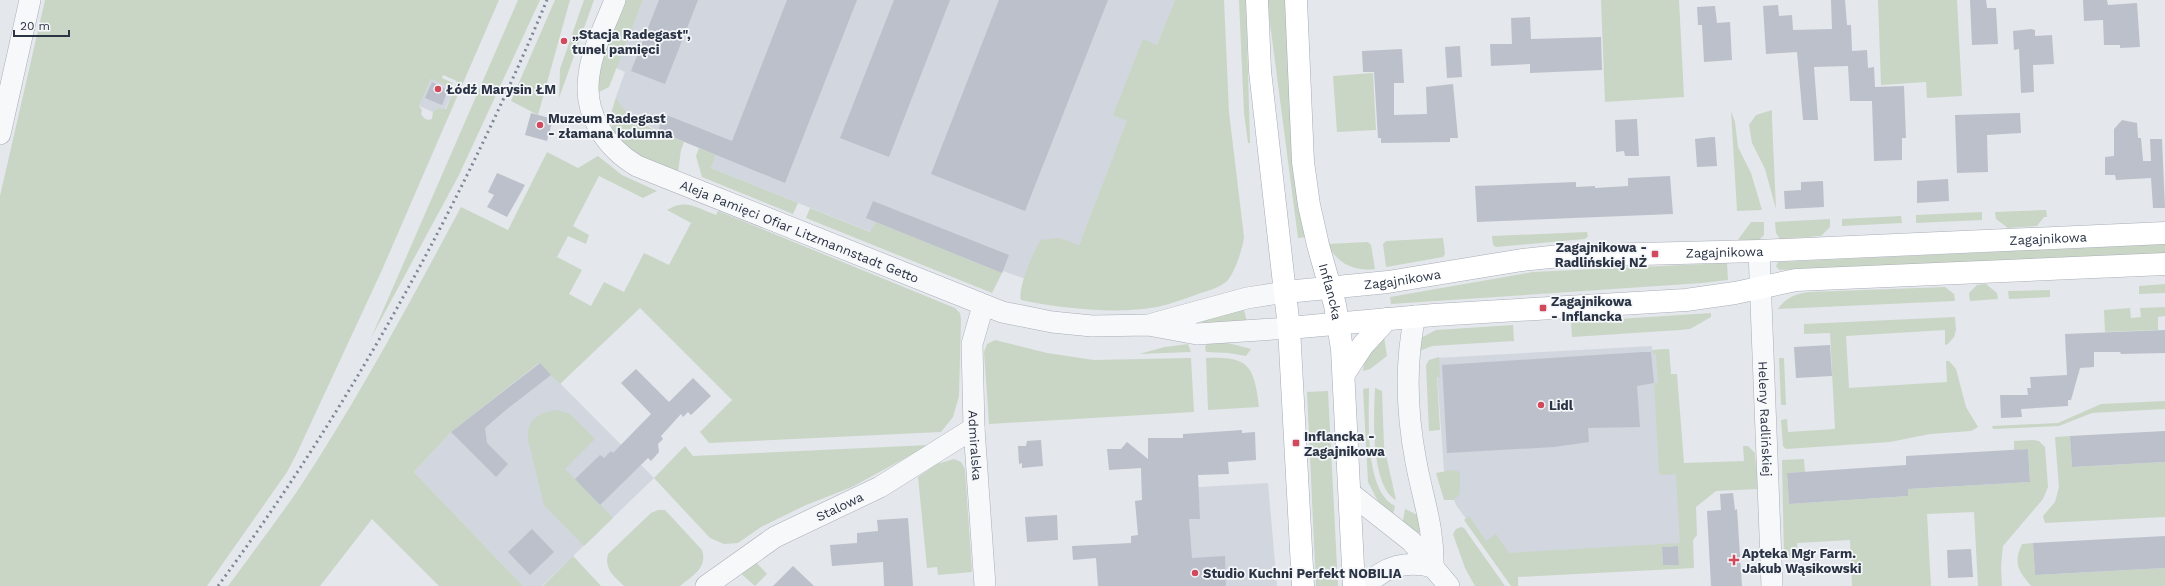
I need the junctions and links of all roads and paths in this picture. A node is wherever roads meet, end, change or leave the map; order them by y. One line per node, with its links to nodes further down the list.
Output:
1 (30, 0): 5 (street)
2 (615, 0): 12 (street, Aleja Pamięci Ofiar Litzmannstadt Getto)
3 (1257, 0): 11 (street)
4 (1296, 0): 9 (street, Inflancka)
5 (0, 134)
6 (2165, 233): 7 (street, Zagajnikowa)
7 (1759, 251): 9 (street, Zagajnikowa); 10 (street, Heleny Radlińskiej)
8 (2165, 264): 10 (street)
9 (1331, 288): 11 (street, Zagajnikowa); 15 (street, Inflancka)
10 (1761, 288): 13 (street); 28 (street, Heleny Radlińskiej)
11 (1286, 292): 16 (street, Aleja Pamięci Ofiar Litzmannstadt Getto); 17 (street)
12 (983, 306): 16 (street, Aleja Pamięci Ofiar Litzmannstadt Getto); 19 (street, Admiralska)
13 (1415, 316): 14 (street); 21 (street)
14 (1387, 319): 15 (street); 18 (street)
15 (1338, 323): 17 (street); 18 (street, Inflancka)
16 (1148, 325): 17 (street, Aleja Pamięci Ofiar Litzmannstadt Getto)
17 (1289, 328): 24 (street)
18 (1344, 374): 20 (street, Inflancka)
19 (974, 428): 22 (street, Stalowa); 23 (street, Admiralska)
20 (1350, 493): 21 (street); 25 (street, Inflancka)
21 (1433, 567): 26 (street); 27 (street)
22 (706, 586)
23 (985, 586)
24 (1303, 586)
25 (1354, 586)
26 (1366, 586)
27 (1449, 586)
28 (1772, 586)

